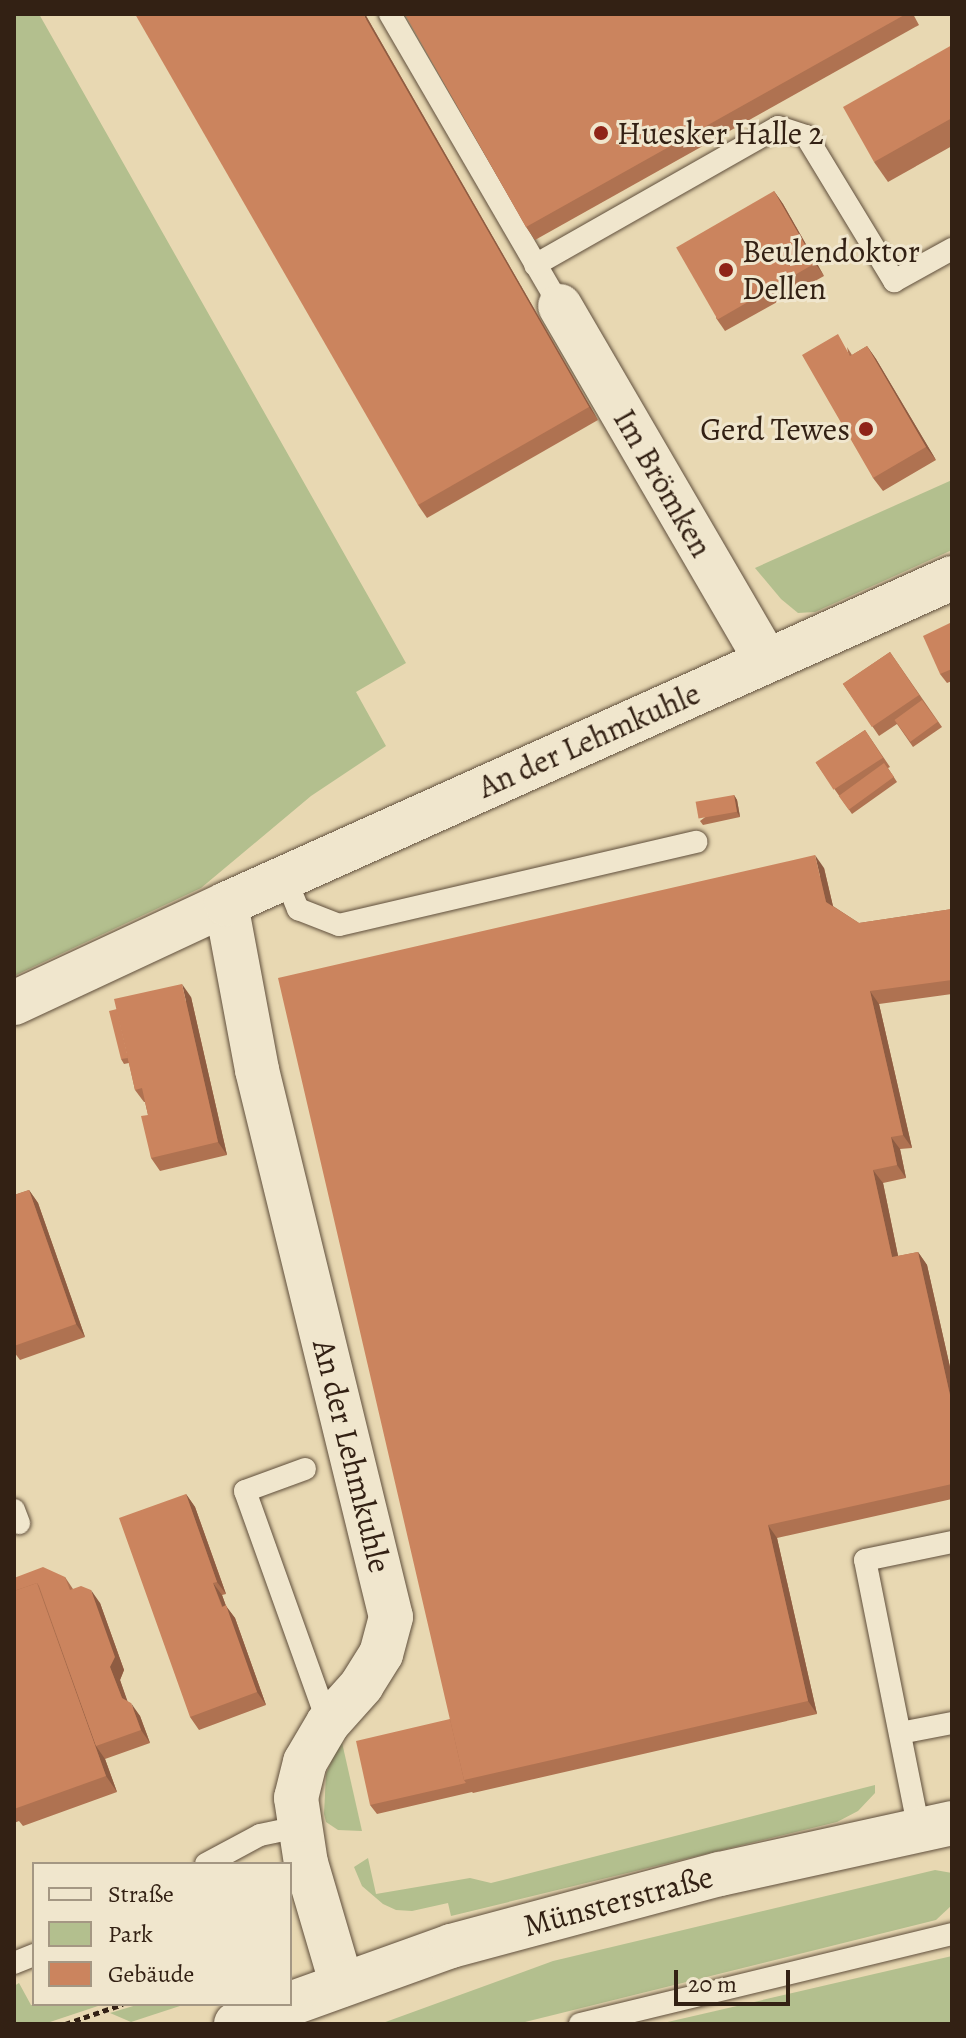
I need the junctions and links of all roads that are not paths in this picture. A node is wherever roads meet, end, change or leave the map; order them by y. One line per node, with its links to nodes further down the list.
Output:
1 (390, 14): 3 (lane)
2 (952, 249): 3 (lane)
3 (535, 265): 4 (lane)
4 (560, 306): 6 (street, Im Brömken)
5 (952, 578): 6 (street, An der Lehmkuhle)
6 (766, 660): 8 (street, An der Lehmkuhle)
7 (697, 842): 8 (lane)
8 (285, 877): 9 (street, An der Lehmkuhle)
9 (226, 904): 10 (street, An der Lehmkuhle); 13 (street, An der Lehmkuhle)
10 (14, 1003)
11 (305, 1469): 13 (lane)
12 (952, 1542): 15 (lane)
13 (328, 1723): 16 (street, An der Lehmkuhle)
14 (952, 1723): 15 (lane)
15 (900, 1733): 17 (lane)
16 (298, 1827): 18 (lane); 20 (street, An der Lehmkuhle)
17 (936, 1827): 20 (street, Münsterstraße)
18 (210, 1862)
19 (952, 1934): 24 (lane)
20 (342, 1985): 21 (street, Münsterstraße)
21 (292, 2003)
22 (285, 2006): 23 (street, Münsterstraße)
23 (236, 2024)
24 (580, 2024)

